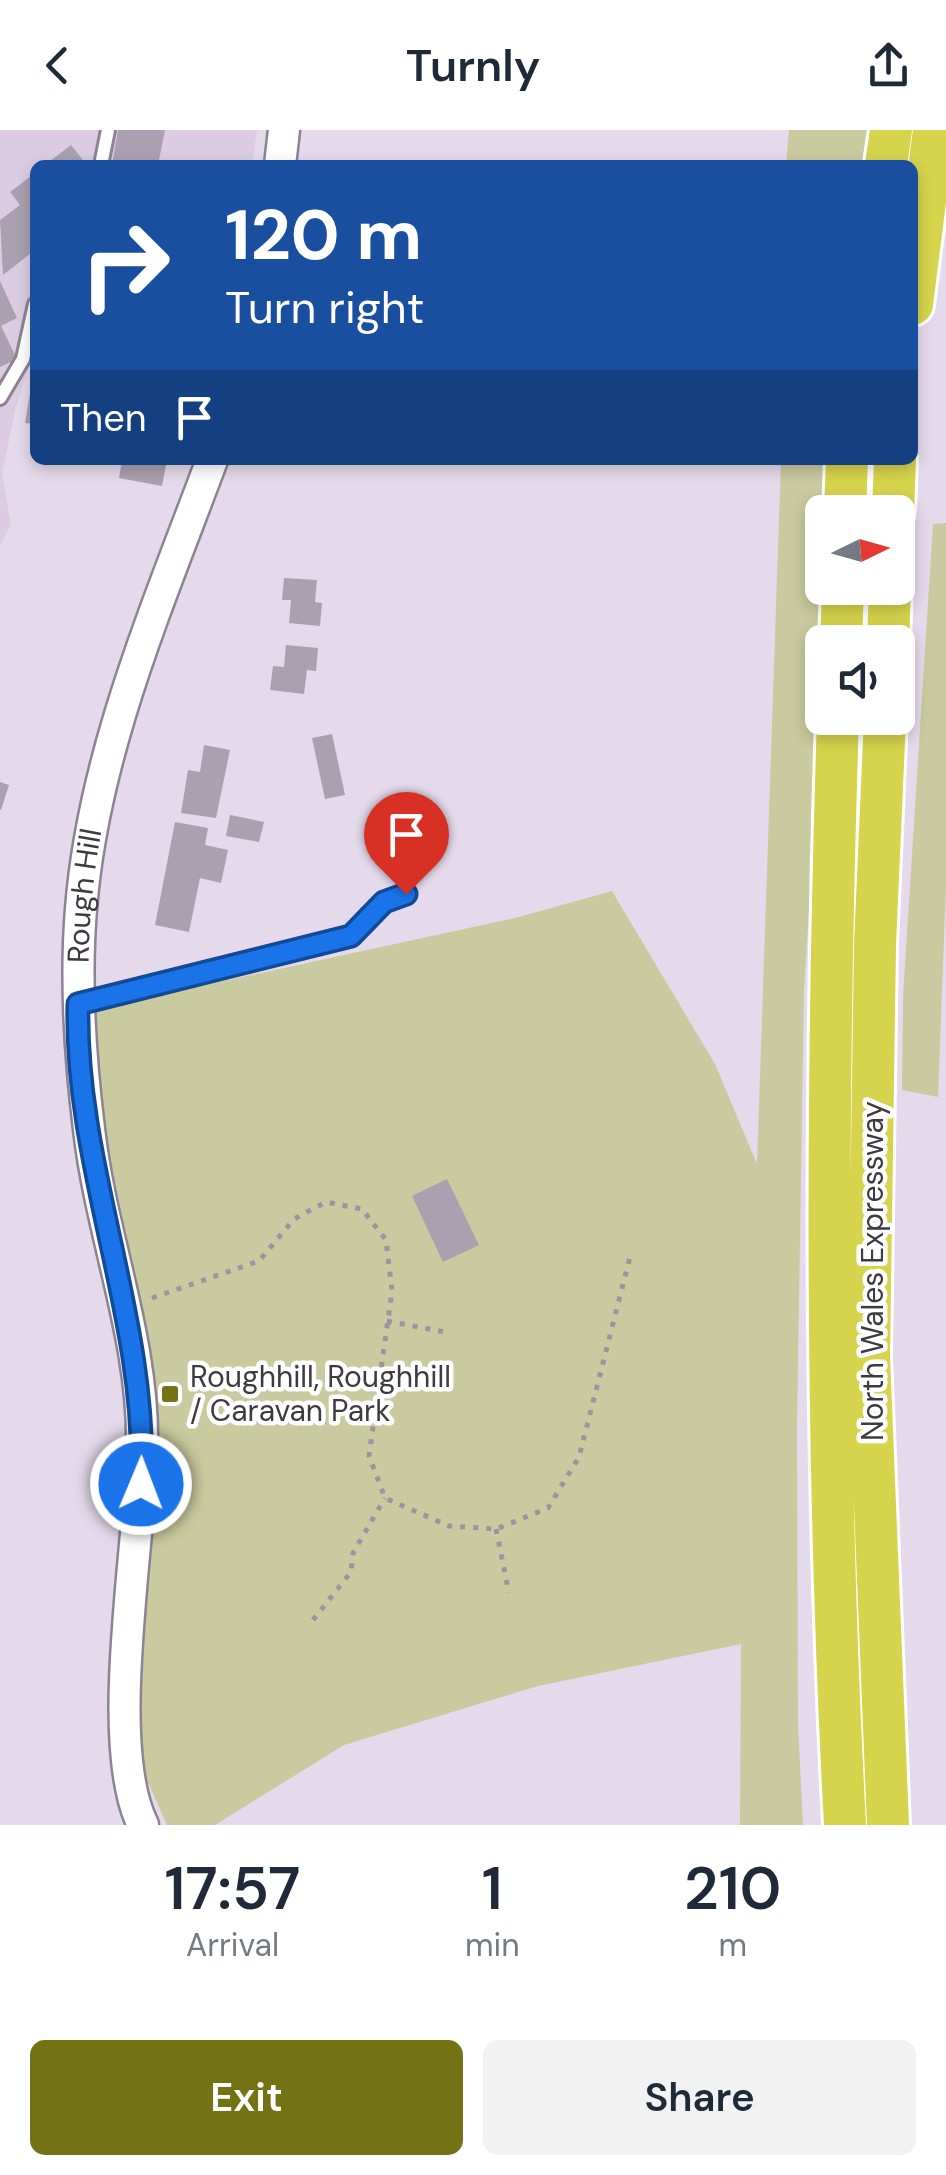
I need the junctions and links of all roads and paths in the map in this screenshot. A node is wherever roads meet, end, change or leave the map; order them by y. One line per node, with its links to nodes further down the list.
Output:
1 (108, 130): 5 (lane)
2 (284, 130): 6 (street)
3 (891, 130): 7 (highway)
4 (934, 130): 8 (highway)
5 (102, 160)
6 (281, 160)
7 (887, 160)
8 (918, 257)
9 (30, 327): 10 (lane)
10 (0, 398)
11 (210, 465): 19 (street, Rough Hill)
12 (847, 465): 14 (highway)
13 (896, 465): 15 (highway)
14 (846, 495)
15 (894, 495)
16 (837, 735): 26 (highway, North Wales Expressway)
17 (883, 735): 34 (highway, North Wales Expressway)
18 (406, 894): 19 (lane)
19 (78, 1004): 21 (street, Rough Hill)
20 (631, 1253): 28 (path)
21 (125, 1306): 22 (path); 31 (street, Rough Hill)
22 (387, 1320): 23 (path); 24 (path)
23 (450, 1334)
24 (371, 1420): 25 (path); 27 (path)
25 (268, 1423)
26 (830, 1496): 32 (highway); 33 (highway, North Wales Expressway)
27 (385, 1498): 28 (path); 30 (path)
28 (496, 1529): 29 (path)
29 (509, 1592)
30 (313, 1620)
31 (143, 1825)
32 (821, 1825)
33 (845, 1825)
34 (888, 1825)

